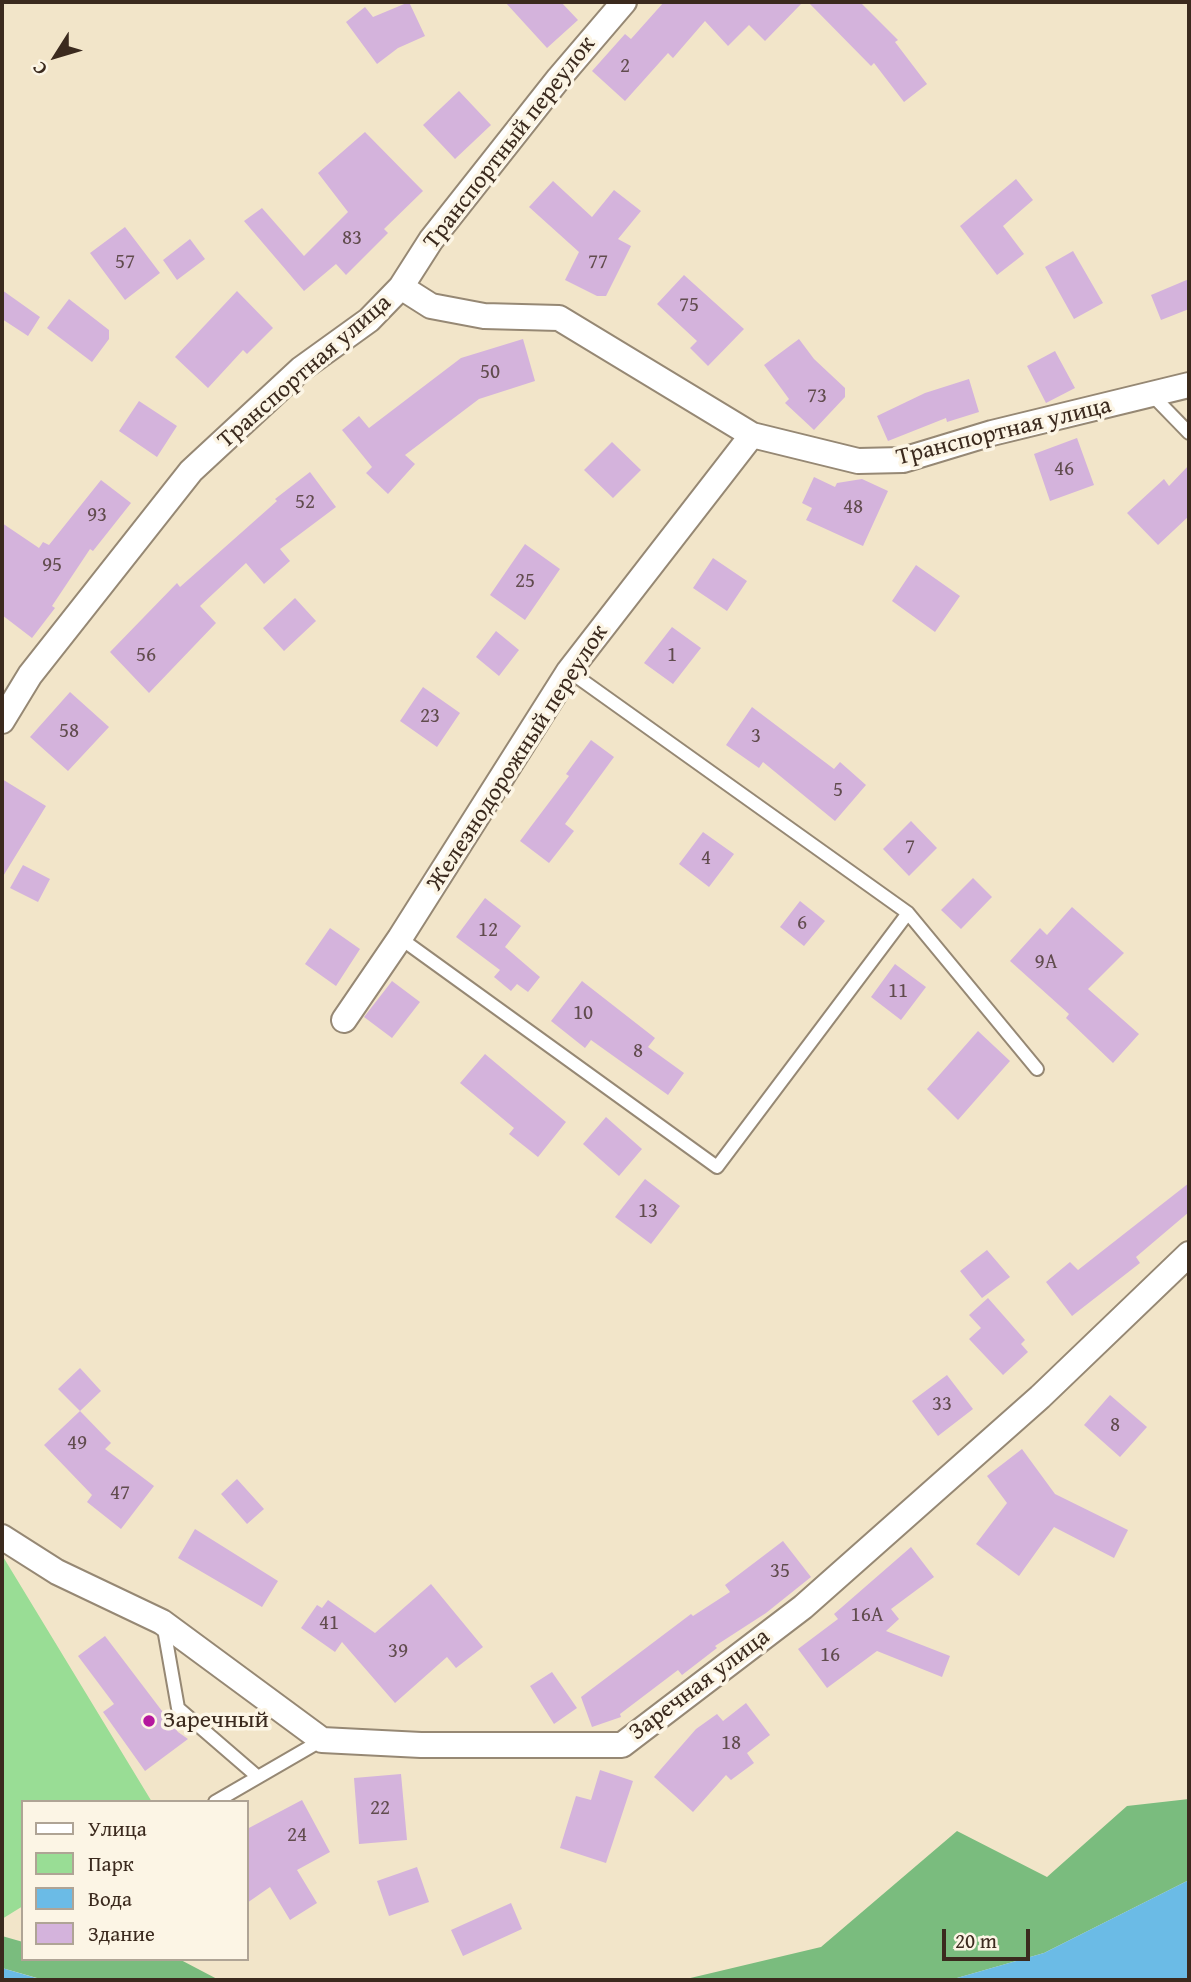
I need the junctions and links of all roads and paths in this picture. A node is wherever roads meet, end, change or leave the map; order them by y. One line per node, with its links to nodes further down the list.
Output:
1 (624, 2): 2 (street, Транспортный переулок)
2 (401, 288): 6 (street, Транспортная улица); 8 (street, Транспортная улица)
3 (1189, 386): 4 (street, Транспортная улица)
4 (1153, 396): 5 (lane); 6 (street, Транспортная улица)
5 (1189, 433)
6 (752, 435): 7 (street, Железнодорожный переулок)
7 (569, 671): 9 (lane); 10 (street, Железнодорожный переулок)
8 (2, 721)
9 (908, 912): 10 (lane); 12 (lane)
10 (400, 938): 11 (street, Железнодорожный переулок)
11 (344, 1020)
12 (1037, 1069)
13 (1189, 1254): 16 (street, Заречная улица)
14 (2, 1537): 15 (street)
15 (162, 1622): 16 (street); 17 (lane)
16 (322, 1740): 17 (lane)
17 (258, 1777): 18 (lane)
18 (218, 1800)

